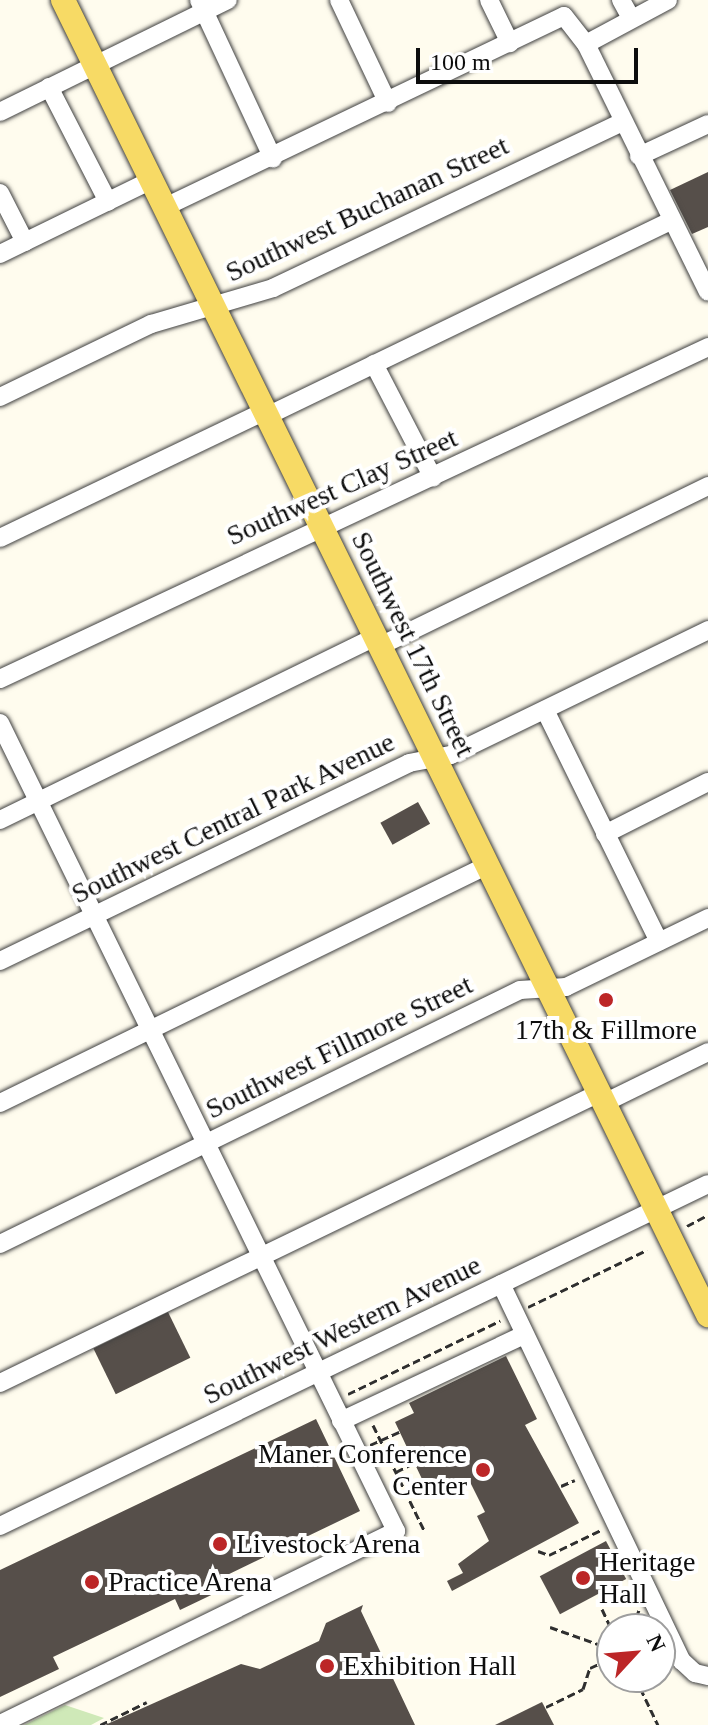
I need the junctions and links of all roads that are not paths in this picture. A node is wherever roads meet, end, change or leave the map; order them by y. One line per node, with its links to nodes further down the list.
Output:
1 (63, 0): 11 (main road, Southwest 17th Street)
2 (228, 0): 7 (street)
3 (339, 0): 13 (street)
4 (489, 0): 9 (street)
5 (621, 0): 8 (street)
6 (668, 0): 8 (street)
7 (201, 6): 11 (street); 18 (street)
8 (631, 18): 10 (street)
9 (510, 43): 10 (street); 13 (street)
10 (586, 44): 15 (street)
11 (95, 65): 12 (street); 19 (main road, Southwest 17th Street)
12 (49, 87): 14 (street); 21 (street)
13 (388, 103): 18 (street)
14 (0, 112)
15 (622, 122): 17 (street); 27 (street, Southwest Buchanan Street)
16 (708, 124): 17 (street)
17 (639, 156): 23 (street)
18 (273, 159): 22 (street)
19 (152, 180): 21 (street); 22 (main road, Southwest 17th Street)
20 (0, 193): 24 (street)
21 (108, 202): 24 (street)
22 (165, 207): 27 (main road, Southwest 17th Street)
23 (671, 221): 26 (street); 29 (street)
24 (25, 242): 25 (street)
25 (0, 254)
26 (708, 290)
27 (213, 306): 30 (street, Southwest Buchanan Street); 31 (main road, Southwest 17th Street)
28 (708, 347): 32 (street, Southwest Clay Street)
29 (374, 364): 31 (street); 32 (street)
30 (0, 397)
31 (266, 414): 34 (main road, Southwest 17th Street); 35 (street)
32 (433, 478): 34 (street, Southwest Clay Street)
33 (708, 486): 37 (street)
34 (322, 527): 37 (main road, Southwest 17th Street); 38 (street, Southwest Clay Street)
35 (0, 538)
36 (708, 630): 39 (street, Southwest Central Park Avenue)
37 (378, 641): 41 (main road, Southwest 17th Street); 43 (street)
38 (0, 679)
39 (545, 710): 41 (street, Southwest Central Park Avenue); 45 (street)
40 (0, 723): 43 (street)
41 (434, 757): 46 (main road, Southwest 17th Street); 47 (street, Southwest Central Park Avenue)
42 (708, 782): 45 (street)
43 (38, 801): 44 (street); 47 (street)
44 (0, 820)
45 (605, 834): 49 (street)
46 (488, 865): 51 (main road, Southwest 17th Street); 52 (street)
47 (94, 915): 50 (street, Southwest Central Park Avenue); 52 (street)
48 (708, 918): 49 (street, Southwest Fillmore Street)
49 (659, 942): 51 (street, Southwest Fillmore Street)
50 (0, 961)
51 (547, 987): 54 (main road, Southwest 17th Street); 56 (street, Southwest Fillmore Street)
52 (151, 1030): 55 (street); 56 (street)
53 (708, 1052): 54 (street)
54 (602, 1098): 58 (main road, Southwest 17th Street); 60 (street)
55 (0, 1103)
56 (206, 1144): 59 (street, Southwest Fillmore Street); 60 (street)
57 (708, 1184): 58 (street, Southwest Western Avenue)
58 (656, 1209): 61 (street, Southwest Western Avenue); 62 (main road, Southwest 17th Street)
59 (0, 1244)
60 (261, 1259): 64 (street); 65 (street)
61 (501, 1284): 63 (street); 64 (street, Southwest Western Avenue)
62 (708, 1315)
63 (524, 1335): 66 (street); 68 (street)
64 (316, 1374): 66 (street); 67 (street, Southwest Western Avenue)
65 (0, 1383)
66 (341, 1421): 69 (street)
67 (0, 1526)
68 (708, 1676)
69 (0, 1724)

